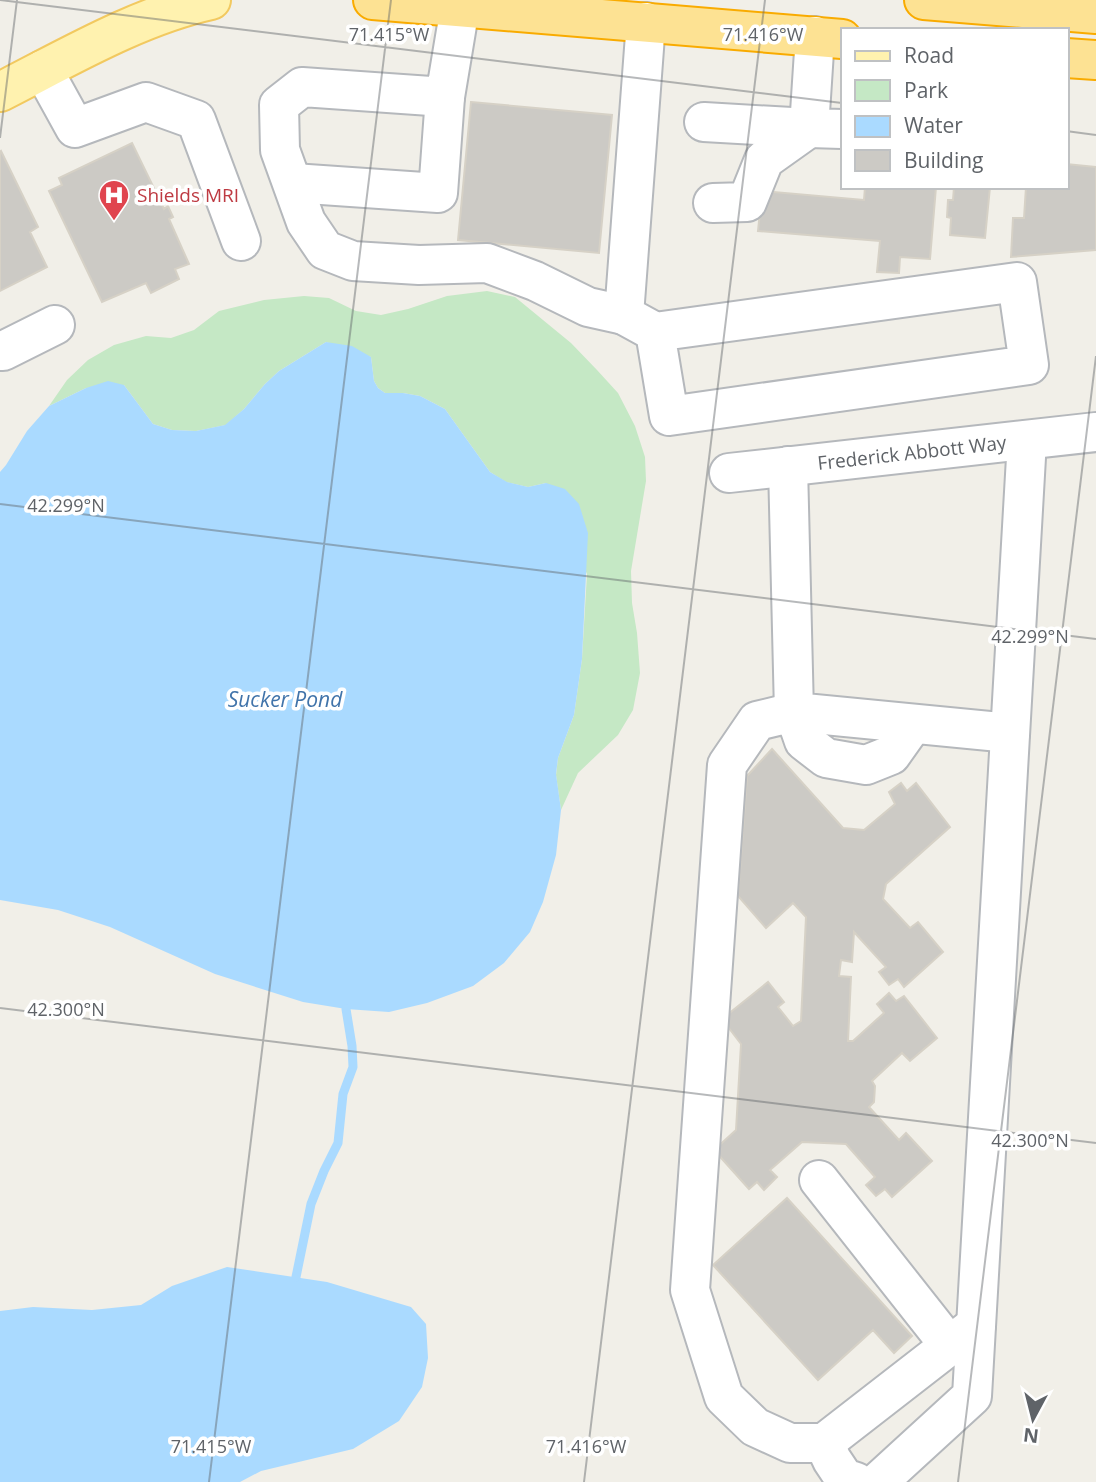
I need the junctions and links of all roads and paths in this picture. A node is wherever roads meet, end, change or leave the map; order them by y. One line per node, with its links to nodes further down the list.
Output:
1 (211, 0): 11 (main road)
2 (373, 0): 5 (highway)
3 (925, 0): 4 (highway)
4 (978, 2): 6 (highway)
5 (460, 7): 7 (highway); 13 (street)
6 (1088, 9)
7 (646, 22): 8 (highway); 19 (street)
8 (828, 38): 15 (street)
9 (1068, 58): 10 (highway)
10 (1096, 60)
11 (43, 70): 12 (main road); 18 (street)
12 (0, 92)
13 (445, 97): 16 (street); 16 (street)
14 (704, 122): 15 (street)
15 (825, 128): 17 (street)
16 (293, 183): 19 (street)
17 (713, 203)
18 (241, 241)
19 (640, 323): 19 (street)
20 (55, 325): 21 (street)
21 (0, 351)
22 (1096, 432): 23 (street, Frederick Abbott Way)
23 (1027, 440): 24 (street, Frederick Abbott Way); 27 (street)
24 (788, 466): 25 (street, Frederick Abbott Way); 26 (street)
25 (729, 472)
26 (794, 712): 27 (street); 30 (street)
27 (1010, 733): 29 (street)
28 (819, 1180): 29 (street)
29 (963, 1335): 30 (street); 32 (street)
30 (824, 1443): 31 (street)
31 (856, 1482)
32 (878, 1482)

